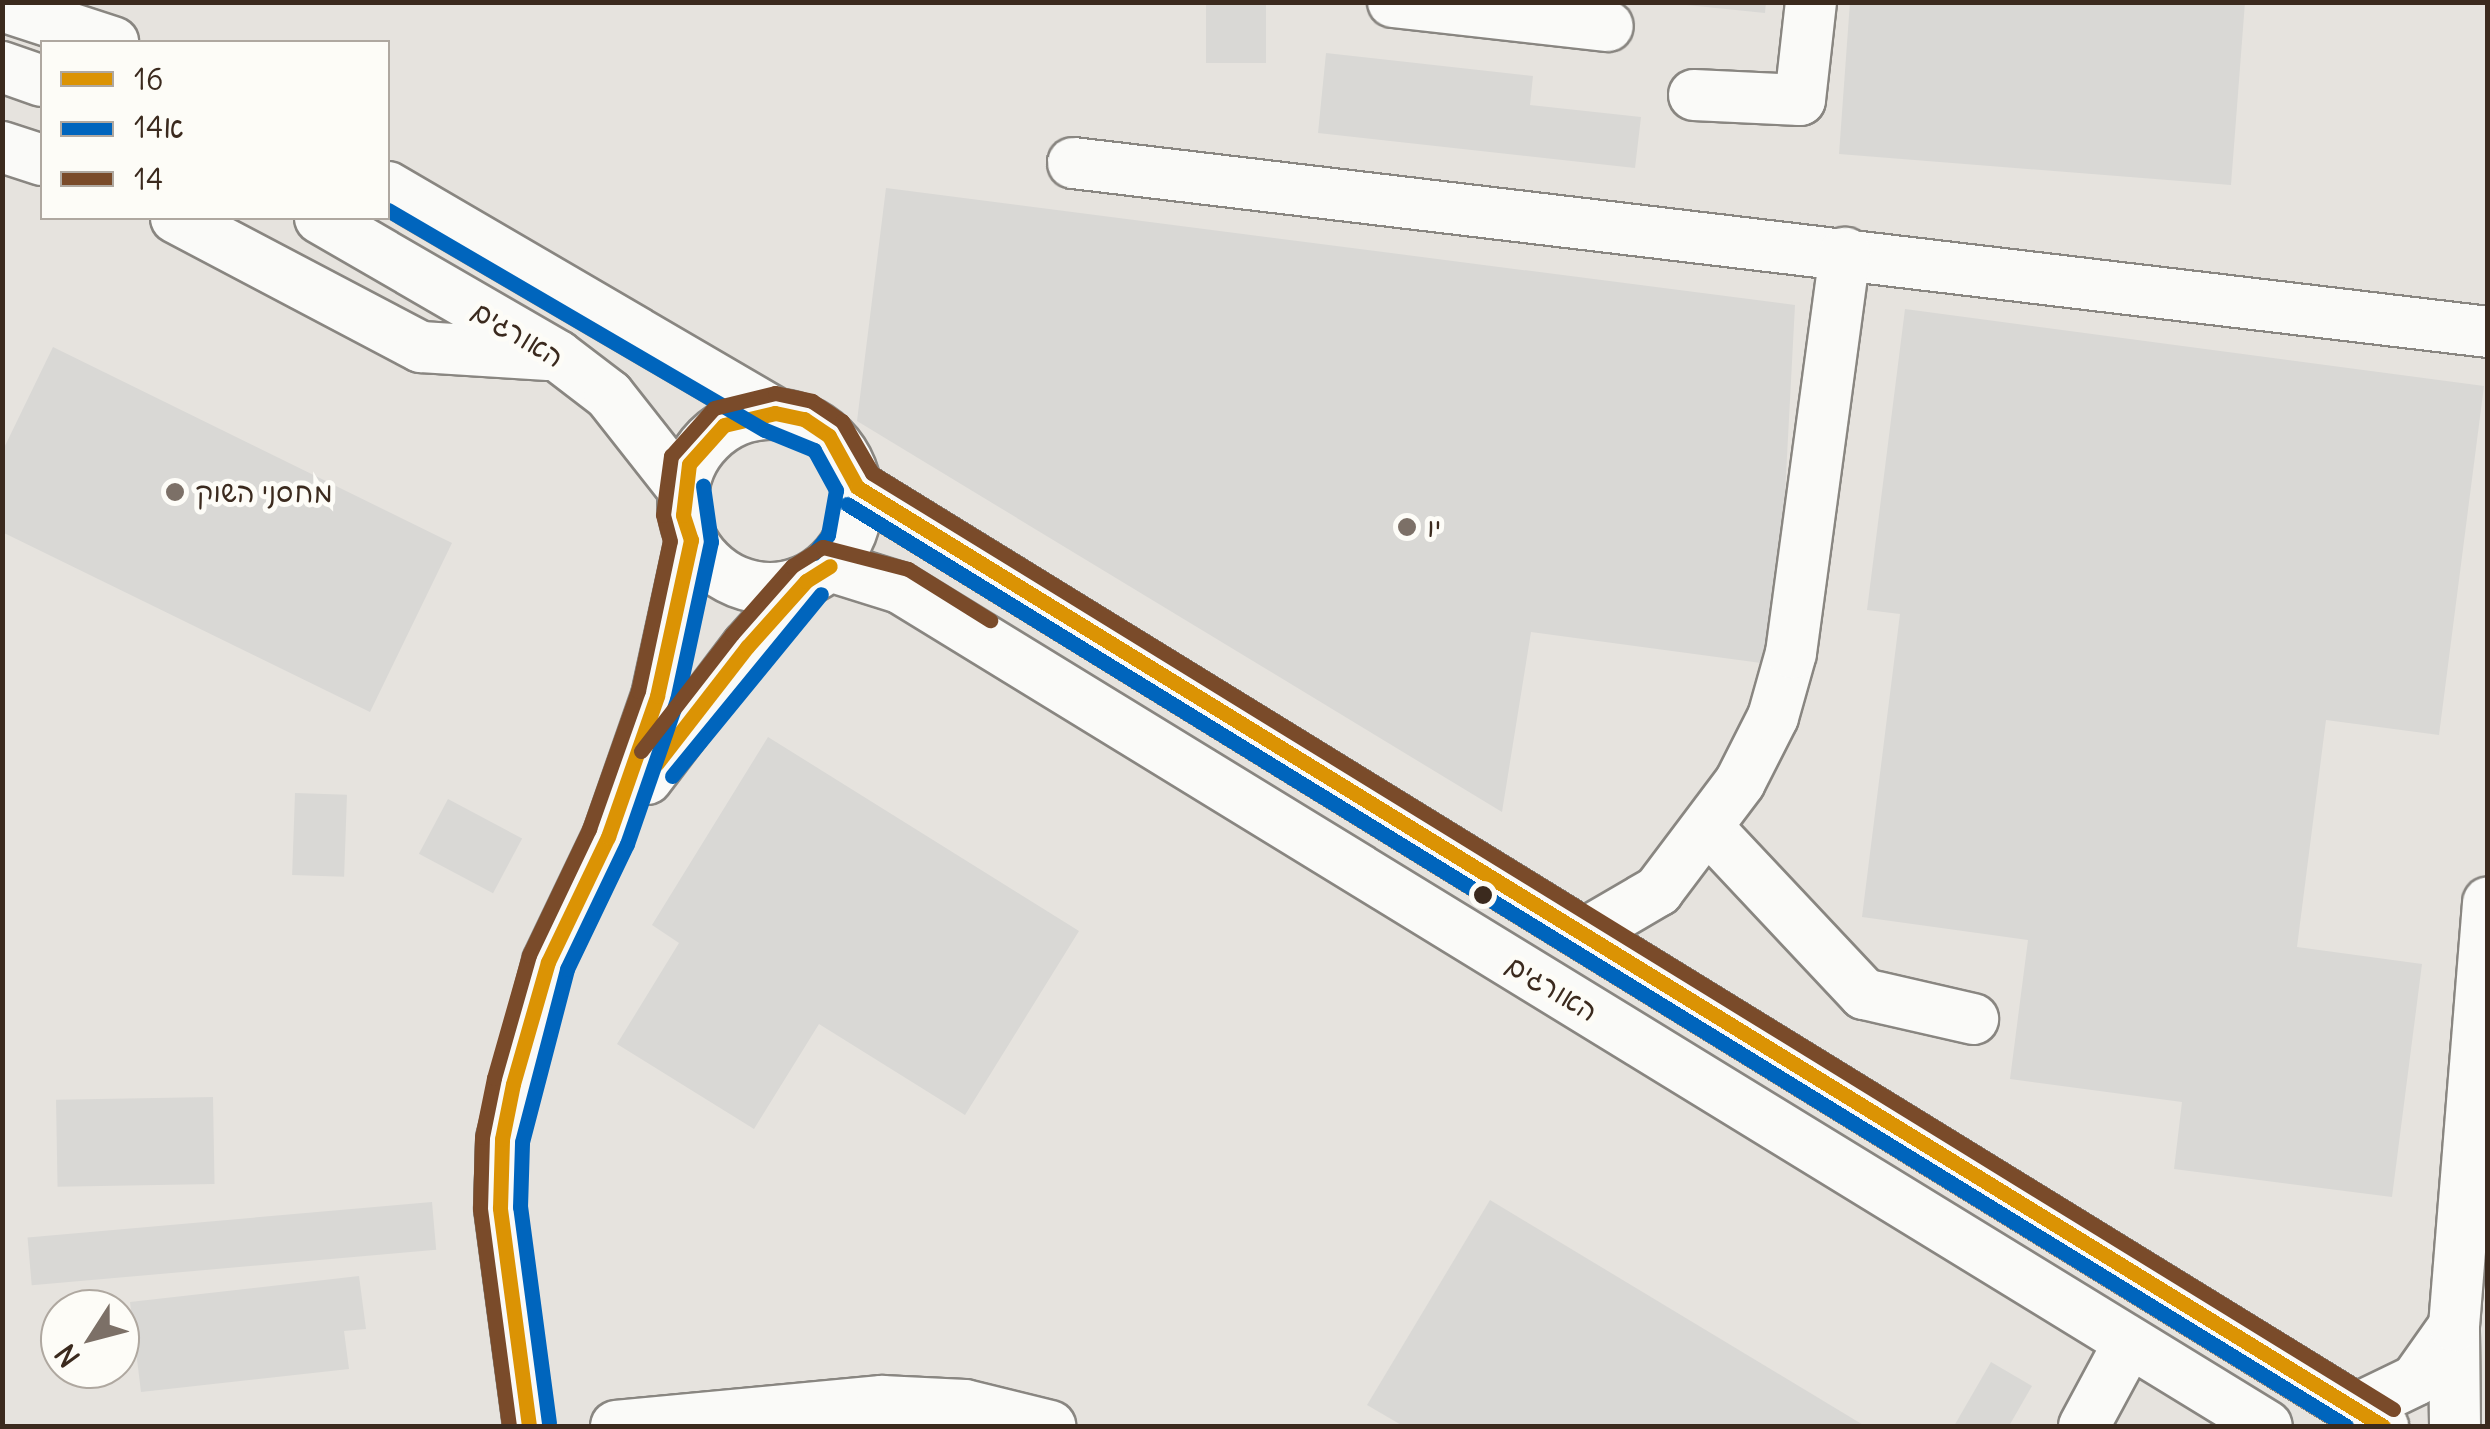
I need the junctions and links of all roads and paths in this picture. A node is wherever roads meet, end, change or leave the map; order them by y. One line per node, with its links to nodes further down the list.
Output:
1 (1393, 2): 4 (street)
2 (1810, 2): 8 (street)
3 (2, 6): 5 (street)
4 (1608, 26)
5 (107, 40)
6 (2, 67): 7 (street)
7 (40, 79)
8 (1694, 95)
9 (2, 147): 10 (street)
10 (40, 159)
11 (1073, 164): 15 (street)
12 (390, 188): 18 (street)
13 (180, 220): 17 (street)
14 (323, 220): 17 (street, האורגים)
15 (1845, 254): 16 (street); 23 (street)
16 (2488, 332)
17 (558, 356): 20 (street, האורגים)
18 (775, 412): 19 (street); 20 (street)
19 (857, 487): 22 (street); 27 (street)
20 (682, 489): 21 (street)
21 (691, 540): 22 (street); 24 (street)
22 (818, 573): 24 (street); 31 (street, האורגים)
23 (1708, 828): 25 (street); 29 (street)
24 (608, 837): 34 (street)
25 (1658, 891): 27 (street); 28 (street)
26 (2488, 902): 30 (street)
27 (1584, 934): 28 (street)
28 (1662, 984): 33 (street)
29 (1973, 1019)
30 (2454, 1326): 33 (street); 39 (street)
31 (2127, 1346): 37 (street); 38 (street, האורגים)
32 (853, 1415): 35 (street); 36 (street)
33 (2369, 1418)
34 (528, 1426)
35 (616, 1426)
36 (1050, 1426)
37 (2084, 1426)
38 (2266, 1426)
39 (2455, 1426)

